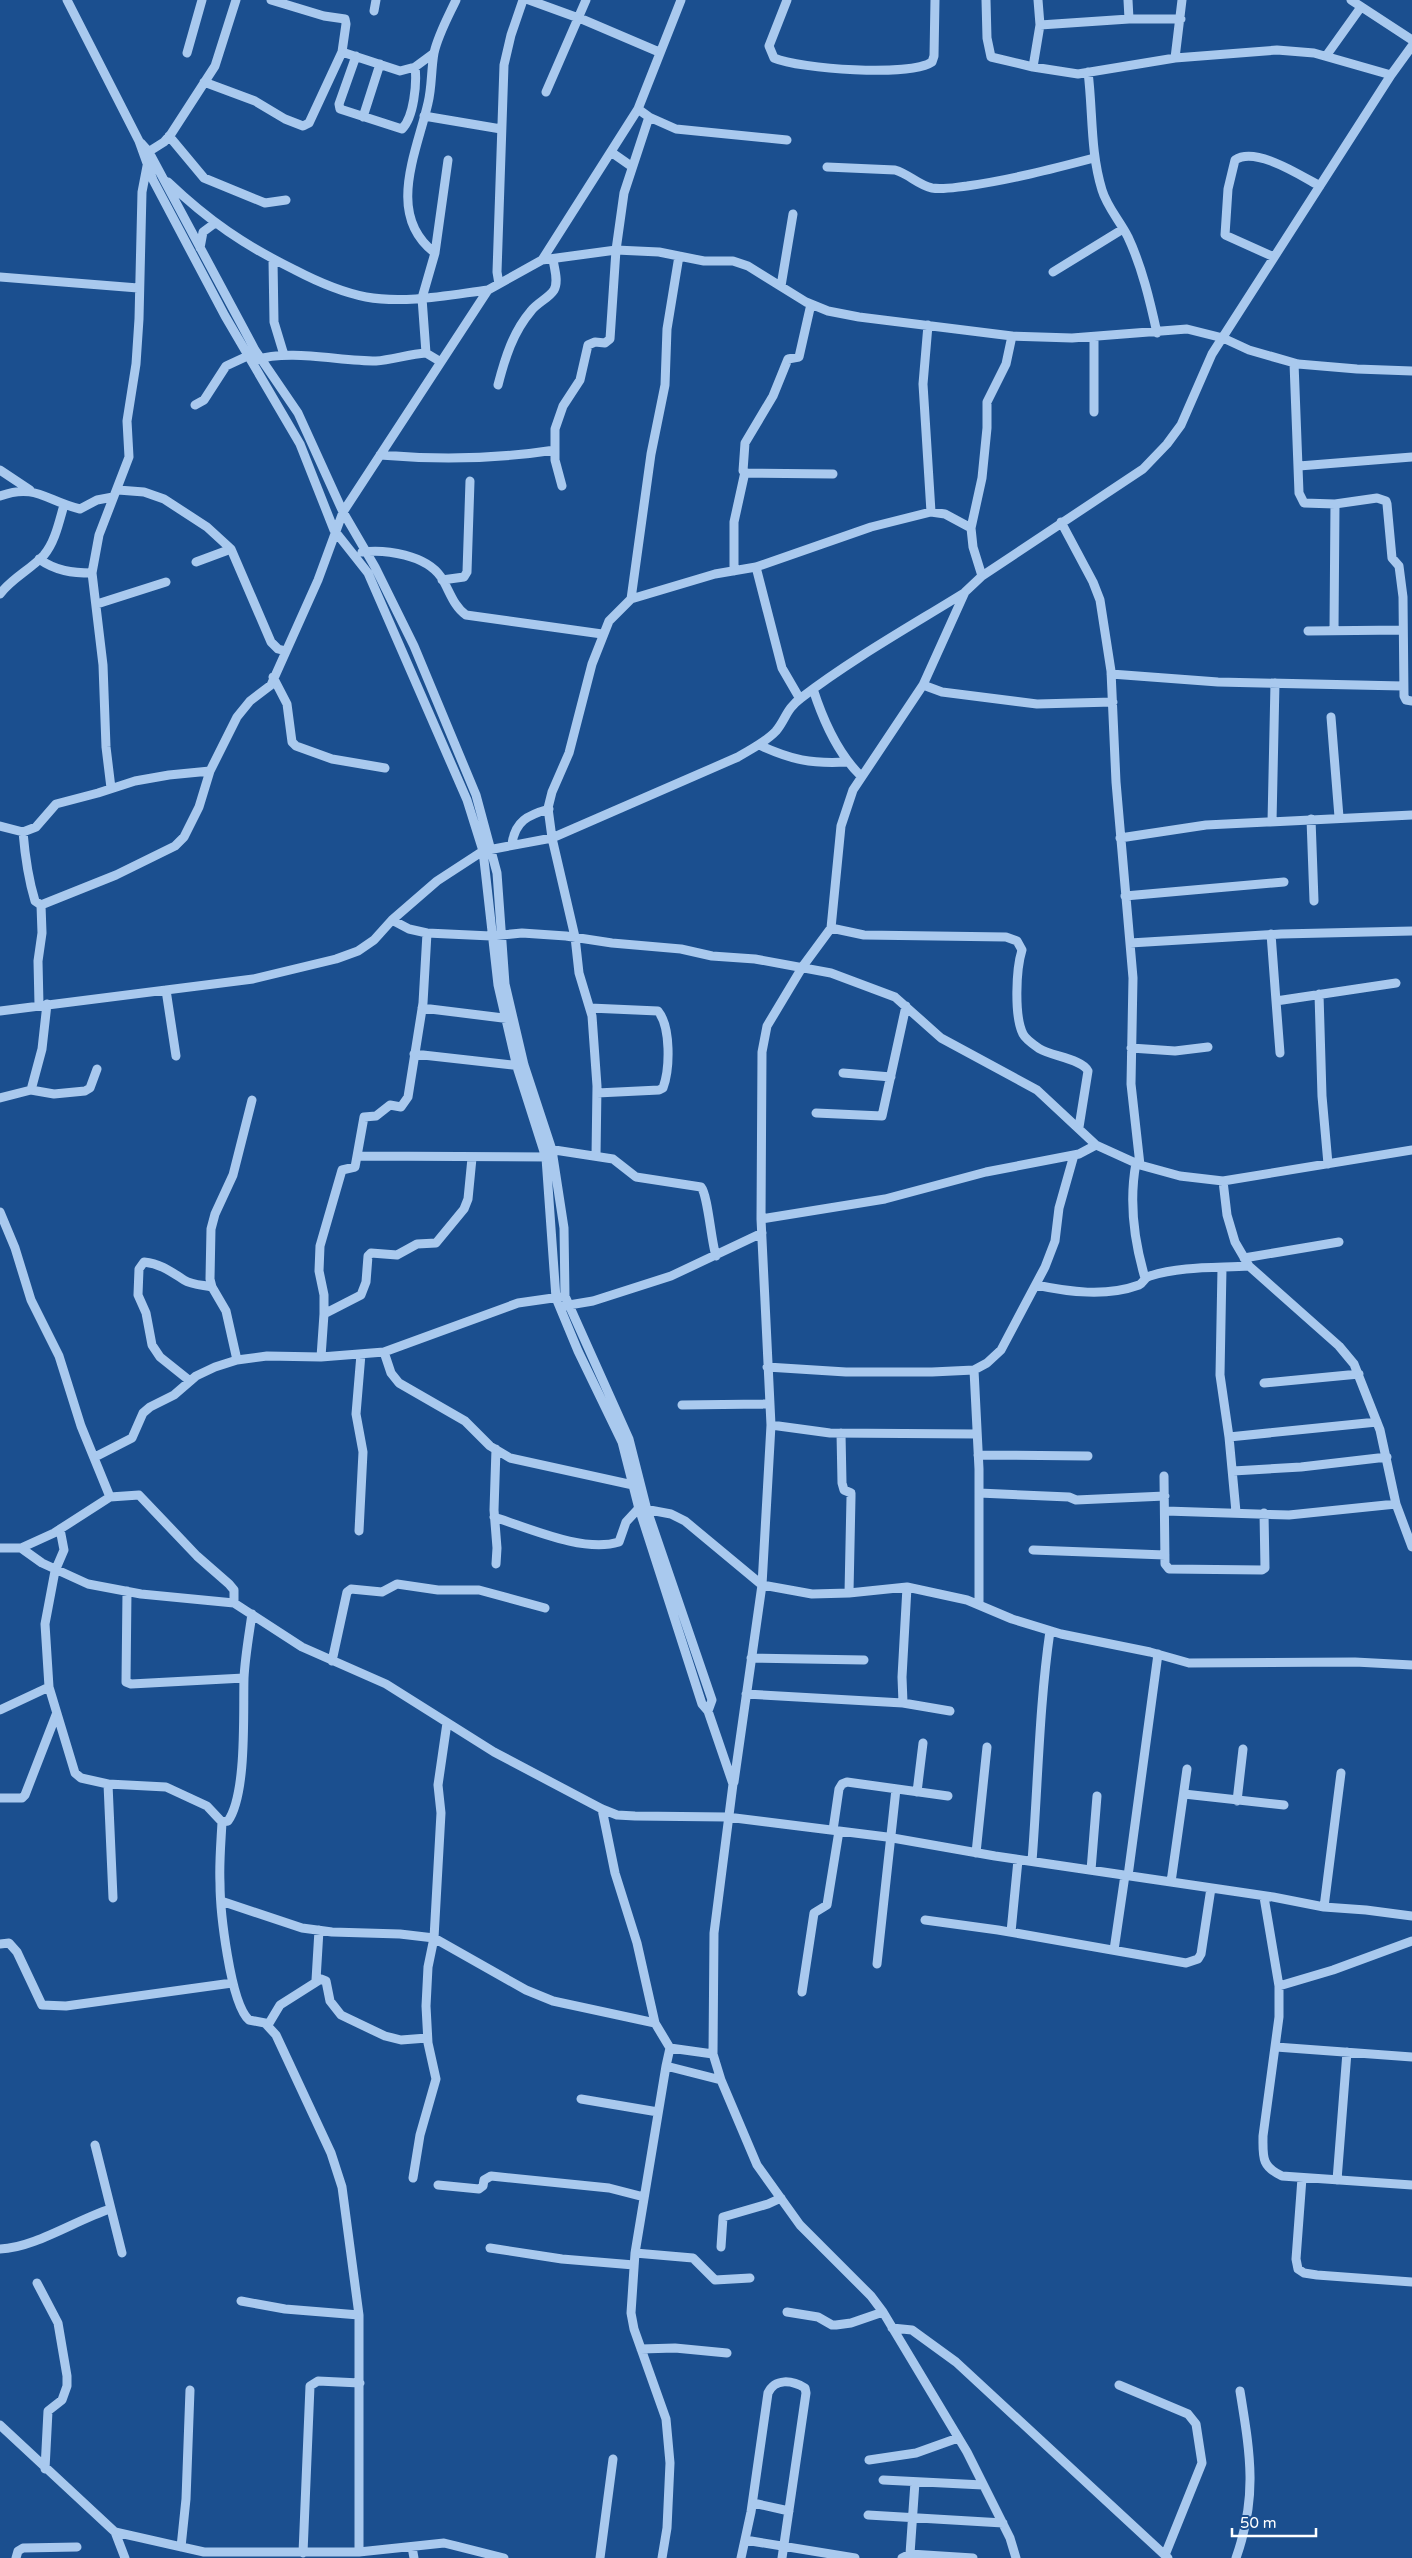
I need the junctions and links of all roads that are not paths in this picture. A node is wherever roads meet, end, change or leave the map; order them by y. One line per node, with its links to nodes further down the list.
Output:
1 (67, 0): 48 (street)
2 (202, 0): 28 (street)
3 (236, 0): 38 (street)
4 (272, 0): 26 (street)
5 (376, 0): 19 (street)
6 (456, 0): 29 (street)
7 (523, 0): 44 (street)
8 (529, 0): 20 (street)
9 (586, 0): 20 (street)
10 (681, 0): 27 (street)
11 (786, 0): 12 (street)
12 (935, 0)
13 (986, 0): 35 (street)
14 (1038, 0): 23 (street)
15 (1128, 0): 21 (street)
16 (1182, 0): 22 (street)
17 (1351, 0): 18 (street)
18 (1361, 7): 24 (street); 31 (street)
19 (374, 11)
20 (578, 18): 27 (street); 39 (street)
21 (1129, 19): 22 (street); 23 (street)
22 (1181, 19): 32 (street)
23 (1040, 25): 35 (street)
24 (1412, 40)
25 (1412, 46): 37 (street)
26 (342, 52): 30 (street); 38 (street)
27 (659, 52): 40 (street)
28 (187, 53)
29 (434, 53): 34 (street); 41 (street)
30 (356, 56): 33 (street); 42 (street)
31 (1326, 56): 32 (street); 37 (street)
32 (1174, 58): 36 (street)
33 (380, 64): 34 (street); 42 (street)
34 (415, 67): 42 (street)
35 (1033, 67): 36 (street)
36 (1088, 72): 49 (street)
37 (1391, 75): 55 (street)
38 (204, 82): 45 (street)
39 (546, 92)
40 (638, 109): 43 (street); 47 (street)
41 (424, 116): 44 (street); 62 (street)
42 (363, 117)
43 (649, 117): 46 (street); 52 (street)
44 (502, 129): 70 (street)
45 (169, 136): 48 (street); 56 (street)
46 (787, 140)
47 (611, 152): 52 (street); 67 (street)
48 (146, 154): 51 (street); 54 (street)
49 (1094, 158): 53 (street); 59 (street)
50 (448, 160): 62 (street)
51 (147, 165): 54 (street); 72 (street); 83 (street)
52 (631, 166): 61 (street)
53 (827, 167)
54 (161, 176): 58 (street); 60 (street)
55 (1320, 186): 64 (street); 64 (street)
56 (286, 200)
57 (793, 214): 71 (street)
58 (215, 223): 60 (street); 66 (street)
59 (1123, 229): 68 (street); 77 (street)
60 (200, 248): 83 (street)
61 (616, 250): 63 (street); 65 (street); 90 (street)
62 (435, 253): 74 (street)
63 (679, 256): 71 (street); 122 (street)
64 (1274, 257): 80 (street)
65 (553, 259): 67 (street); 87 (street)
66 (274, 260): 74 (street); 82 (street)
67 (542, 260): 70 (street)
68 (1053, 272)
69 (0, 277): 72 (street)
70 (499, 284): 73 (street)
71 (781, 286): 75 (street)
72 (138, 288): 100 (street)
73 (488, 290): 74 (street); 84 (street)
74 (422, 298): 81 (street)
75 (811, 304): 76 (street); 95 (street)
76 (928, 325): 78 (street); 105 (street)
77 (1156, 333): 79 (street); 80 (street)
78 (1012, 336): 79 (street); 107 (street)
79 (1094, 337): 89 (street)
80 (1223, 338): 85 (street); 106 (street)
81 (426, 353): 82 (street); 84 (street)
82 (284, 355): 83 (street)
83 (254, 357): 88 (street); 104 (street); 108 (street)
84 (441, 362): 91 (street)
85 (1294, 363): 86 (street); 93 (street)
86 (1412, 371)
87 (498, 385)
88 (195, 405)
89 (1094, 412)
90 (555, 450): 91 (street); 98 (street)
91 (380, 455): 104 (street)
92 (1412, 457): 93 (street)
93 (1299, 466): 102 (street)
94 (0, 470): 99 (street)
95 (745, 472): 96 (street); 115 (street)
96 (833, 474)
97 (470, 481): 118 (street)
98 (562, 486)
99 (30, 490): 101 (street); 103 (street)
100 (116, 494): 103 (street); 109 (street); 116 (street)
101 (0, 496)
102 (1335, 504): 124 (street); 125 (street)
103 (64, 505): 112 (street)
104 (343, 512): 108 (street); 110 (street)
105 (931, 512): 107 (street); 114 (street)
106 (1061, 522): 117 (street); 130 (street)
107 (971, 528): 117 (street)
108 (334, 530): 111 (street); 128 (street)
109 (231, 549): 113 (street); 128 (street)
110 (365, 551): 111 (street); 118 (street); 156 (street)
111 (353, 553): 156 (street)
112 (39, 559): 116 (street); 121 (street)
113 (196, 562)
114 (756, 567): 115 (street); 136 (street)
115 (734, 571): 122 (street)
116 (92, 573): 123 (street)
117 (982, 576): 120 (street)
118 (442, 580): 127 (street)
119 (166, 582): 123 (street)
120 (964, 592): 133 (street); 135 (street)
121 (0, 594)
122 (631, 599): 127 (street)
123 (97, 604): 145 (street)
124 (1334, 630): 125 (street); 126 (street)
125 (1403, 630): 129 (street)
126 (1308, 631)
127 (602, 634): 146 (street)
128 (286, 651): 131 (street)
129 (1408, 656): 134 (street)
130 (1111, 674): 132 (street); 138 (street)
131 (273, 677): 142 (street); 143 (street)
132 (1275, 683): 134 (street); 150 (street)
133 (924, 685): 138 (street); 144 (street)
134 (1403, 686): 137 (street)
135 (813, 689): 136 (street); 141 (street)
136 (800, 699): 140 (street)
137 (1412, 701)
138 (1113, 702): 154 (street)
139 (1331, 717): 148 (street)
140 (759, 745): 141 (street); 153 (street)
141 (847, 762): 144 (street)
142 (385, 768)
143 (210, 772): 145 (street); 160 (street)
144 (861, 776): 162 (street)
145 (111, 788): 152 (street)
146 (548, 809): 153 (street); 155 (street)
147 (1412, 815): 148 (street)
148 (1339, 817): 149 (street)
149 (1312, 819): 150 (street); 159 (street)
150 (1272, 822): 154 (street)
151 (0, 826): 152 (street)
152 (23, 832): 160 (street)
153 (552, 838): 155 (street); 168 (street)
154 (1120, 838): 158 (street)
155 (512, 844): 156 (street)
156 (488, 850): 161 (street); 166 (street); 167 (street)
157 (1284, 882): 158 (street)
158 (1125, 896): 169 (street)
159 (1314, 902)
160 (41, 905): 175 (street)
161 (392, 920): 164 (street); 172 (street)
162 (831, 928): 170 (street); 195 (street)
163 (1412, 931): 165 (street)
164 (427, 933): 167 (street); 177 (street)
165 (1271, 934): 169 (street); 174 (street)
166 (502, 935): 167 (street); 168 (street); 180 (street)
167 (491, 936): 180 (street)
168 (575, 937): 170 (street); 178 (street)
169 (1130, 943): 182 (street)
170 (803, 966): 176 (street); 207 (street)
171 (1396, 983): 173 (street)
172 (166, 990): 175 (street); 185 (street)
173 (1319, 994): 174 (street); 204 (street)
174 (1276, 1001): 183 (street)
175 (43, 1005): 179 (street); 190 (street)
176 (906, 1006): 189 (street); 195 (street)
177 (422, 1008): 180 (street); 184 (street)
178 (590, 1008): 191 (street); 191 (street)
179 (0, 1011)
180 (509, 1018): 186 (street)
181 (1208, 1047): 182 (street)
182 (1131, 1048): 203 (street)
183 (1280, 1053)
184 (414, 1054): 186 (street); 200 (street)
185 (176, 1056)
186 (520, 1066): 198 (street)
187 (97, 1069): 190 (street)
188 (843, 1073): 189 (street)
189 (891, 1078): 194 (street)
190 (31, 1090): 192 (street)
191 (597, 1093): 201 (street)
192 (0, 1098)
193 (252, 1100): 216 (street)
194 (816, 1113)
195 (1079, 1127): 196 (street)
196 (1096, 1145): 199 (street); 203 (street)
197 (1412, 1150): 204 (street)
198 (549, 1153): 201 (street); 202 (street); 217 (street)
199 (1074, 1155): 207 (street); 215 (street)
200 (357, 1156): 202 (street); 218 (street)
201 (596, 1156): 210 (street)
202 (472, 1158): 218 (street)
203 (1138, 1164): 205 (street); 214 (street)
204 (1328, 1164): 205 (street)
205 (1223, 1181): 211 (street)
206 (0, 1212): 238 (street)
207 (761, 1219): 208 (street)
208 (762, 1233): 210 (street); 223 (street)
209 (1339, 1242): 211 (street)
210 (716, 1256): 217 (street)
211 (1244, 1258): 212 (street)
212 (1249, 1266): 213 (street); 225 (street)
213 (1222, 1268): 214 (street); 234 (street)
214 (1145, 1278): 215 (street)
215 (1036, 1284): 224 (street)
216 (212, 1287): 222 (street); 226 (street)
217 (561, 1302): 219 (street); 242 (street); 247 (street)
218 (324, 1314): 221 (street)
219 (384, 1352): 220 (street); 235 (street)
220 (361, 1354): 221 (street); 253 (street)
221 (320, 1357): 222 (street)
222 (237, 1360): 226 (street)
223 (767, 1368): 224 (street); 228 (street)
224 (974, 1370): 233 (street)
225 (1359, 1374): 227 (street); 230 (street)
226 (190, 1381): 238 (street)
227 (1264, 1383)
228 (770, 1404): 229 (street); 231 (street)
229 (682, 1405)
230 (1377, 1422): 234 (street); 239 (street)
231 (771, 1425): 232 (street); 261 (street)
232 (841, 1433): 233 (street); 264 (street)
233 (977, 1434): 236 (street)
234 (1230, 1437): 240 (street)
235 (496, 1450): 242 (street); 251 (street)
236 (978, 1455): 237 (street); 243 (street)
237 (1088, 1456)
238 (95, 1457): 245 (street)
239 (1387, 1457): 240 (street); 246 (street)
240 (1233, 1471): 249 (street)
241 (1164, 1476): 244 (street)
242 (633, 1485): 247 (street)
243 (979, 1493): 244 (street); 266 (street)
244 (1165, 1496): 248 (street)
245 (110, 1497): 252 (street); 265 (street)
246 (1396, 1504): 250 (street); 254 (street)
247 (643, 1509): 251 (street); 261 (street); 289 (street)
248 (1166, 1511): 249 (street); 258 (street)
249 (1236, 1512): 250 (street)
250 (1264, 1513): 258 (street)
251 (494, 1517): 259 (street)
252 (60, 1530): 256 (street); 260 (street)
253 (359, 1531)
254 (1412, 1547)
255 (0, 1548): 256 (street)
256 (21, 1548): 260 (street)
257 (1033, 1550): 258 (street)
258 (1165, 1555)
259 (496, 1564)
260 (55, 1571): 263 (street); 276 (street)
261 (762, 1586): 264 (street); 271 (street)
262 (907, 1587): 264 (street); 266 (street); 278 (street)
263 (127, 1591): 265 (street); 275 (street)
264 (850, 1593)
265 (234, 1603): 268 (street)
266 (979, 1604): 269 (street)
267 (545, 1608): 273 (street)
268 (252, 1614): 273 (street); 275 (street)
269 (1050, 1631): 270 (street); 305 (street)
270 (1158, 1654): 274 (street); 307 (street)
271 (751, 1658): 272 (street); 277 (street)
272 (864, 1660)
273 (332, 1661): 282 (street)
274 (1412, 1665)
275 (244, 1678): 300 (street)
276 (49, 1687): 279 (street); 281 (street)
277 (746, 1694): 278 (street); 289 (street)
278 (903, 1703): 280 (street)
279 (0, 1710)
280 (950, 1711)
281 (56, 1715): 288 (street); 295 (street)
282 (448, 1723): 298 (street); 318 (street)
283 (923, 1743): 291 (street)
284 (987, 1747): 303 (street)
285 (1243, 1749): 296 (street)
286 (1187, 1769): 292 (street)
287 (1341, 1773): 313 (street)
288 (108, 1784): 300 (street); 311 (street)
289 (733, 1784): 299 (street)
290 (896, 1789): 291 (street); 301 (street); 302 (street)
291 (917, 1792): 293 (street)
292 (1184, 1794): 296 (street); 308 (street)
293 (948, 1796)
294 (1097, 1796): 306 (street)
295 (0, 1798)
296 (1237, 1801): 297 (street)
297 (1284, 1805)
298 (602, 1809): 299 (street); 327 (street)
299 (728, 1817): 301 (street); 333 (street)
300 (222, 1822): 312 (street)
301 (836, 1831): 302 (street); 326 (street)
302 (892, 1838): 303 (street); 322 (street)
303 (976, 1853): 304 (street)
304 (1018, 1860): 305 (street); 317 (street)
305 (1032, 1862): 306 (street)
306 (1091, 1870): 307 (street)
307 (1127, 1876): 308 (street); 321 (street)
308 (1171, 1882): 309 (street)
309 (1211, 1888): 310 (street); 321 (street)
310 (1264, 1896): 313 (street); 325 (street)
311 (114, 1898)
312 (222, 1901): 316 (street); 324 (street)
313 (1324, 1907): 314 (street)
314 (1412, 1916)
315 (925, 1920): 317 (street)
316 (319, 1930): 318 (street); 323 (street)
317 (1011, 1932): 321 (street)
318 (434, 1938): 327 (street); 329 (street)
319 (1412, 1941): 325 (street)
320 (0, 1944): 324 (street)
321 (1114, 1950)
322 (877, 1964)
323 (316, 1980): 328 (street); 329 (street)
324 (232, 1982): 328 (street)
325 (1279, 1986): 330 (street)
326 (802, 1992)
327 (655, 2023): 331 (street)
328 (268, 2025): 360 (street)
329 (427, 2038): 340 (street)
330 (1276, 2047): 332 (street); 341 (street)
331 (670, 2048): 333 (street); 335 (street)
332 (1347, 2052): 334 (street); 342 (street)
333 (713, 2054): 336 (street)
334 (1412, 2057)
335 (666, 2066): 336 (street); 338 (street)
336 (721, 2080): 346 (street)
337 (581, 2099): 338 (street)
338 (658, 2112): 345 (street)
339 (95, 2145): 347 (street)
340 (413, 2178)
341 (1302, 2178): 342 (street); 355 (street)
342 (1337, 2180): 344 (street)
343 (438, 2185): 345 (street)
344 (1412, 2185)
345 (644, 2197): 351 (street)
346 (781, 2198): 348 (street); 359 (street)
347 (110, 2209): 350 (street); 352 (street)
348 (721, 2247)
349 (490, 2248): 353 (street)
350 (0, 2249)
351 (635, 2253): 353 (street); 354 (street)
352 (122, 2254)
353 (634, 2265): 362 (street)
354 (750, 2278)
355 (1412, 2282)
356 (37, 2283): 372 (street)
357 (241, 2301): 360 (street)
358 (787, 2312): 359 (street)
359 (883, 2312): 361 (street)
360 (359, 2315): 364 (street)
361 (892, 2328): 369 (street); 390 (street)
362 (641, 2349): 363 (street); 395 (street)
363 (728, 2353)
364 (360, 2383): 386 (street); 387 (street)
365 (1119, 2385): 390 (street)
366 (190, 2390): 385 (street)
367 (1240, 2391): 401 (street)
368 (0, 2425): 372 (street)
369 (958, 2438): 371 (street); 375 (street)
370 (613, 2458): 394 (street)
371 (869, 2460)
372 (45, 2469): 381 (street)
373 (883, 2480): 374 (street)
374 (915, 2482): 375 (street); 379 (street)
375 (983, 2485): 380 (street)
376 (753, 2503): 377 (street); 377 (street); 382 (street)
377 (789, 2511): 383 (street)
378 (868, 2515): 379 (street)
379 (914, 2517): 380 (street); 389 (street)
380 (1003, 2523): 400 (street)
381 (115, 2532): 385 (street); 392 (street)
382 (745, 2540): 383 (street); 396 (street)
383 (783, 2546): 397 (street); 398 (street)
384 (77, 2547): 391 (street)
385 (181, 2547): 387 (street)
386 (358, 2552): 387 (street); 388 (street)
387 (304, 2553)
388 (413, 2554): 393 (street)
389 (906, 2556): 399 (street)
390 (1166, 2556)
391 (16, 2558)
392 (125, 2558)
393 (504, 2558)
394 (600, 2558)
395 (662, 2558)
396 (741, 2558)
397 (782, 2558)
398 (854, 2558)
399 (973, 2558)
400 (1016, 2558)
401 (1236, 2558)

